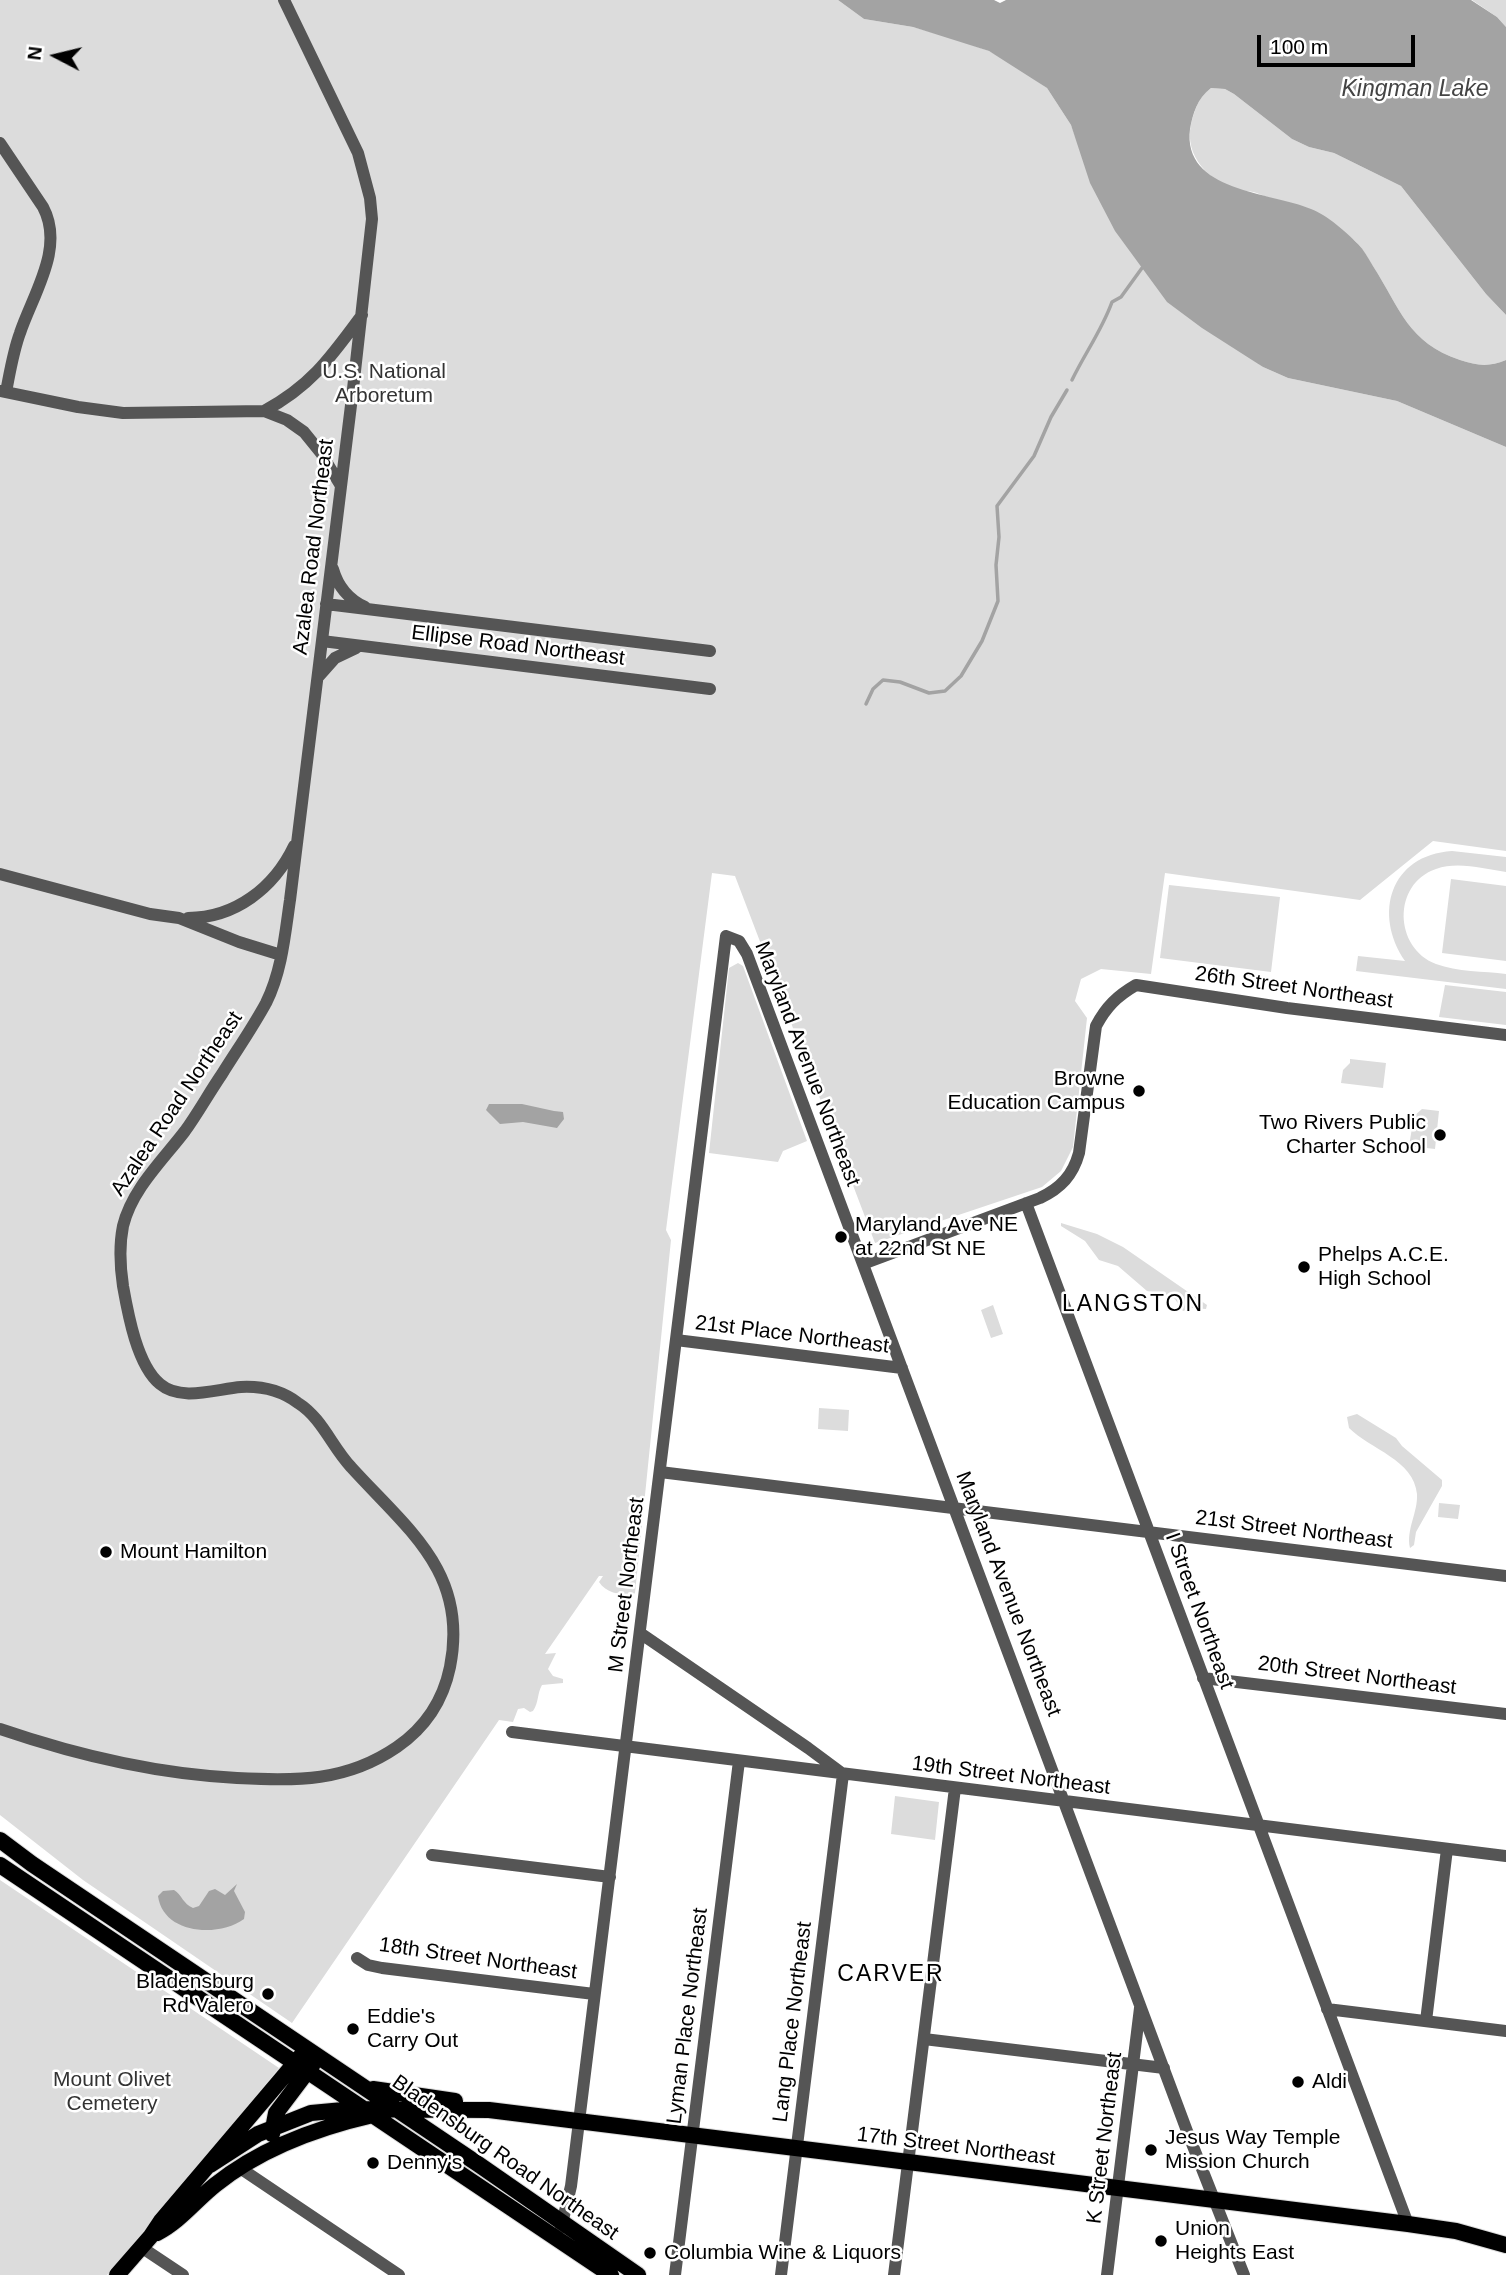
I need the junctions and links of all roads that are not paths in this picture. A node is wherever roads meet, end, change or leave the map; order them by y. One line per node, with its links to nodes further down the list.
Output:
1 (284, 0): 3 (street, Azalea Road Northeast)
2 (0, 143): 4 (street)
3 (362, 314): 5 (street); 6 (street, Azalea Road Northeast)
4 (3, 392): 5 (street)
5 (264, 411): 6 (street)
6 (341, 487): 7 (street, Azalea Road Northeast)
7 (331, 564): 8 (street, Azalea Road Northeast); 9 (street)
8 (327, 604): 9 (street); 10 (street, Azalea Road Northeast)
9 (371, 610): 12 (street)
10 (322, 641): 11 (street, Ellipse Road Northeast); 13 (street, Azalea Road Northeast)
11 (365, 647): 13 (street); 14 (street, Ellipse Road Northeast)
12 (710, 651)
13 (317, 680): 15 (street, Azalea Road Northeast)
14 (710, 689)
15 (298, 836): 17 (street, Azalea Road Northeast); 19 (street, Azalea Road Northeast)
16 (0, 874): 17 (street)
17 (179, 918): 19 (street)
18 (726, 936): 22 (street, Maryland Avenue Northeast); 23 (street, M Street Northeast)
19 (281, 955): 32 (street, Azalea Road Northeast)
20 (1506, 1035): 21 (street, 26th Street Northeast)
21 (1026, 1203): 22 (street); 27 (street, I Street Northeast)
22 (863, 1264): 24 (street, Maryland Avenue Northeast)
23 (676, 1340): 24 (street, 21st Place Northeast); 25 (street, M Street Northeast)
24 (902, 1368): 26 (street, Maryland Avenue Northeast)
25 (660, 1472): 26 (street, 21st Street Northeast); 29 (street, M Street Northeast)
26 (955, 1508): 27 (street, 21st Street Northeast); 38 (street, Maryland Avenue Northeast)
27 (1149, 1531): 28 (street, 21st Street Northeast); 30 (street, I Street Northeast)
28 (1506, 1576)
29 (640, 1633): 34 (street, M Street Northeast); 36 (street)
30 (1203, 1678): 31 (street, 20th Street Northeast); 39 (street, I Street Northeast)
31 (1506, 1714)
32 (0, 1729)
33 (512, 1732): 34 (street, 19th Street Northeast)
34 (626, 1747): 35 (street, 19th Street Northeast); 45 (street, M Street Northeast)
35 (739, 1761): 36 (street, 19th Street Northeast); 67 (street, Lyman Place Northeast)
36 (843, 1774): 37 (street, 19th Street Northeast); 68 (street, Lang Place Northeast)
37 (956, 1788): 38 (street, 19th Street Northeast); 56 (street)
38 (1065, 1802): 39 (street, 19th Street Northeast); 52 (street, Maryland Avenue Northeast)
39 (1258, 1825): 41 (street, 19th Street Northeast); 53 (street, I Street Northeast)
40 (0, 1840): 46 (main road, Bladensburg Road Northeast)
41 (1447, 1849): 43 (street, 19th Street Northeast); 54 (street)
42 (432, 1855): 45 (street)
43 (1506, 1856)
44 (0, 1865): 47 (main road, Bladensburg Road Northeast)
45 (610, 1877): 51 (street, M Street Northeast)
46 (150, 1944): 47 (main road); 49 (main road, Bladensburg Road Northeast)
47 (140, 1958): 50 (main road, Bladensburg Road Northeast)
48 (357, 1958): 51 (street, 18th Street Northeast)
49 (190, 1970): 50 (main road); 57 (main road, Bladensburg Road Northeast)
50 (179, 1985): 59 (main road, Bladensburg Road Northeast)
51 (594, 1994): 65 (street, M Street Northeast)
52 (1140, 2005): 58 (street, K Street Northeast); 60 (street, Maryland Avenue Northeast)
53 (1327, 2009): 54 (street); 75 (street, I Street Northeast)
54 (1426, 2021): 55 (street)
55 (1506, 2031)
56 (924, 2039): 58 (street); 70 (street)
57 (312, 2053): 59 (main road); 61 (main road, Bladensburg Road Northeast)
58 (1133, 2064): 60 (street); 73 (street, K Street Northeast)
59 (301, 2068): 64 (main road, Bladensburg Road Northeast); 66 (main road); 71 (main road)
60 (1164, 2068): 74 (street, Maryland Avenue Northeast)
61 (367, 2088): 62 (main road); 63 (main road, Bladensburg Road Northeast)
62 (477, 2109): 63 (main road, 17th Street Northeast); 65 (main road, 17th Street Northeast)
63 (400, 2111): 64 (main road, 17th Street Northeast); 76 (main road, Bladensburg Road Northeast)
64 (366, 2112): 66 (main road); 69 (main road); 76 (main road, Bladensburg Road Northeast)
65 (579, 2122): 67 (main road, 17th Street Northeast); 76 (street, M Street Northeast)
66 (272, 2127): 69 (main road); 71 (main road)
67 (693, 2136): 68 (main road, 17th Street Northeast); 84 (street, Lyman Place Northeast)
68 (796, 2148): 70 (main road, 17th Street Northeast); 85 (street, Lang Place Northeast)
69 (270, 2150): 72 (main road)
70 (908, 2162): 73 (main road, 17th Street Northeast); 86 (street)
71 (209, 2165): 77 (main road)
72 (240, 2168): 77 (main road); 82 (street)
73 (1118, 2188): 74 (main road, 17th Street Northeast); 87 (street, K Street Northeast)
74 (1215, 2200): 75 (main road, 17th Street Northeast); 88 (street, Maryland Avenue Northeast)
75 (1408, 2224): 78 (main road, 17th Street Northeast)
76 (559, 2230): 79 (main road, Bladensburg Road Northeast)
77 (146, 2241): 80 (main road); 81 (street)
78 (1506, 2245)
79 (606, 2270): 83 (main road, Bladensburg Road Northeast)
80 (117, 2275)
81 (183, 2275)
82 (399, 2275)
83 (638, 2275)
84 (675, 2275)
85 (781, 2275)
86 (894, 2275)
87 (1107, 2275)
88 (1244, 2275)

